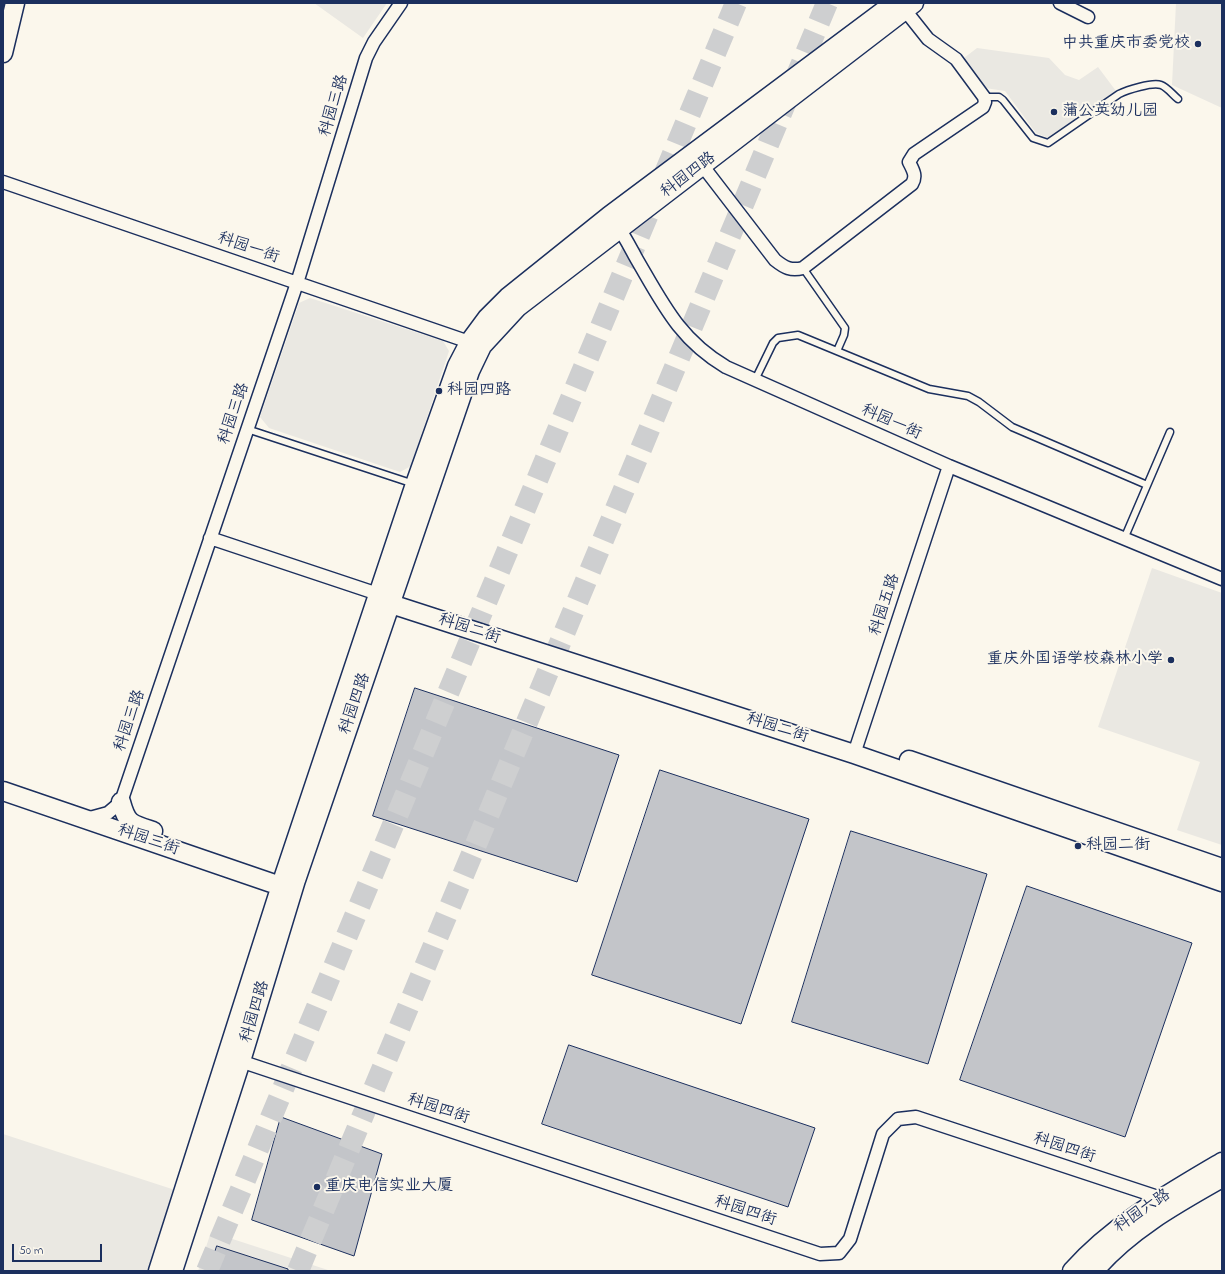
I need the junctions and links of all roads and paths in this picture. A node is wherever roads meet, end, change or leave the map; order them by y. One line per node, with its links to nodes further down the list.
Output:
1 (16, 3): 6 (main road)
2 (401, 3): 13 (street, 科园三路)
3 (1060, 3): 5 (street)
4 (903, 5): 7 (street); 9 (main road, 科园四路); 11 (main road, 科园四路)
5 (1088, 17)
6 (3, 53)
7 (984, 96): 8 (lane); 12 (street)
8 (1178, 99)
9 (702, 165): 11 (main road, 科园四路); 12 (street)
10 (3, 182): 13 (street, 科园一街)
11 (614, 222): 14 (main road, 科园四路); 16 (street, 科园一街)
12 (803, 268): 15 (lane)
13 (297, 282): 14 (street, 科园一街); 17 (street, 科园三路)
14 (476, 344): 20 (main road, 科园四路); 25 (main road, 科园四路)
15 (837, 351): 16 (lane); 21 (lane)
16 (755, 380): 19 (street, 科园一街)
17 (247, 429): 20 (lane); 22 (street, 科园三路)
18 (1170, 432): 21 (lane)
19 (949, 466): 23 (street, 科园一街); 26 (street, 科园五路)
20 (415, 484): 25 (main road, 科园四路)
21 (1147, 485): 23 (lane)
22 (210, 538): 25 (street, 科园二街); 28 (street, 科园三路)
23 (1124, 539): 24 (street, 科园一街)
24 (1222, 579)
25 (388, 597): 26 (main road, 科园二街); 32 (main road, 科园四路)
26 (856, 748): 30 (main road, 科园二街); 31 (main road, 科园二街)
27 (3, 791): 29 (main road, 科园三街)
28 (121, 802): 29 (street); 32 (main road, 科园三街)
29 (86, 819): 32 (main road, 科园三街)
30 (1222, 868)
31 (1222, 882)
32 (288, 883): 33 (main road, 科园四路)
33 (234, 1059): 36 (street, 科园四街); 37 (main road, 科园四路); 38 (main road, 科园四路)
34 (1222, 1162): 36 (main road, 科园六路)
35 (1222, 1178): 36 (main road, 科园六路)
36 (1165, 1203): 39 (main road, 科园六路); 40 (main road, 科园六路)
37 (158, 1271)
38 (173, 1271)
39 (1072, 1271)
40 (1094, 1271)

